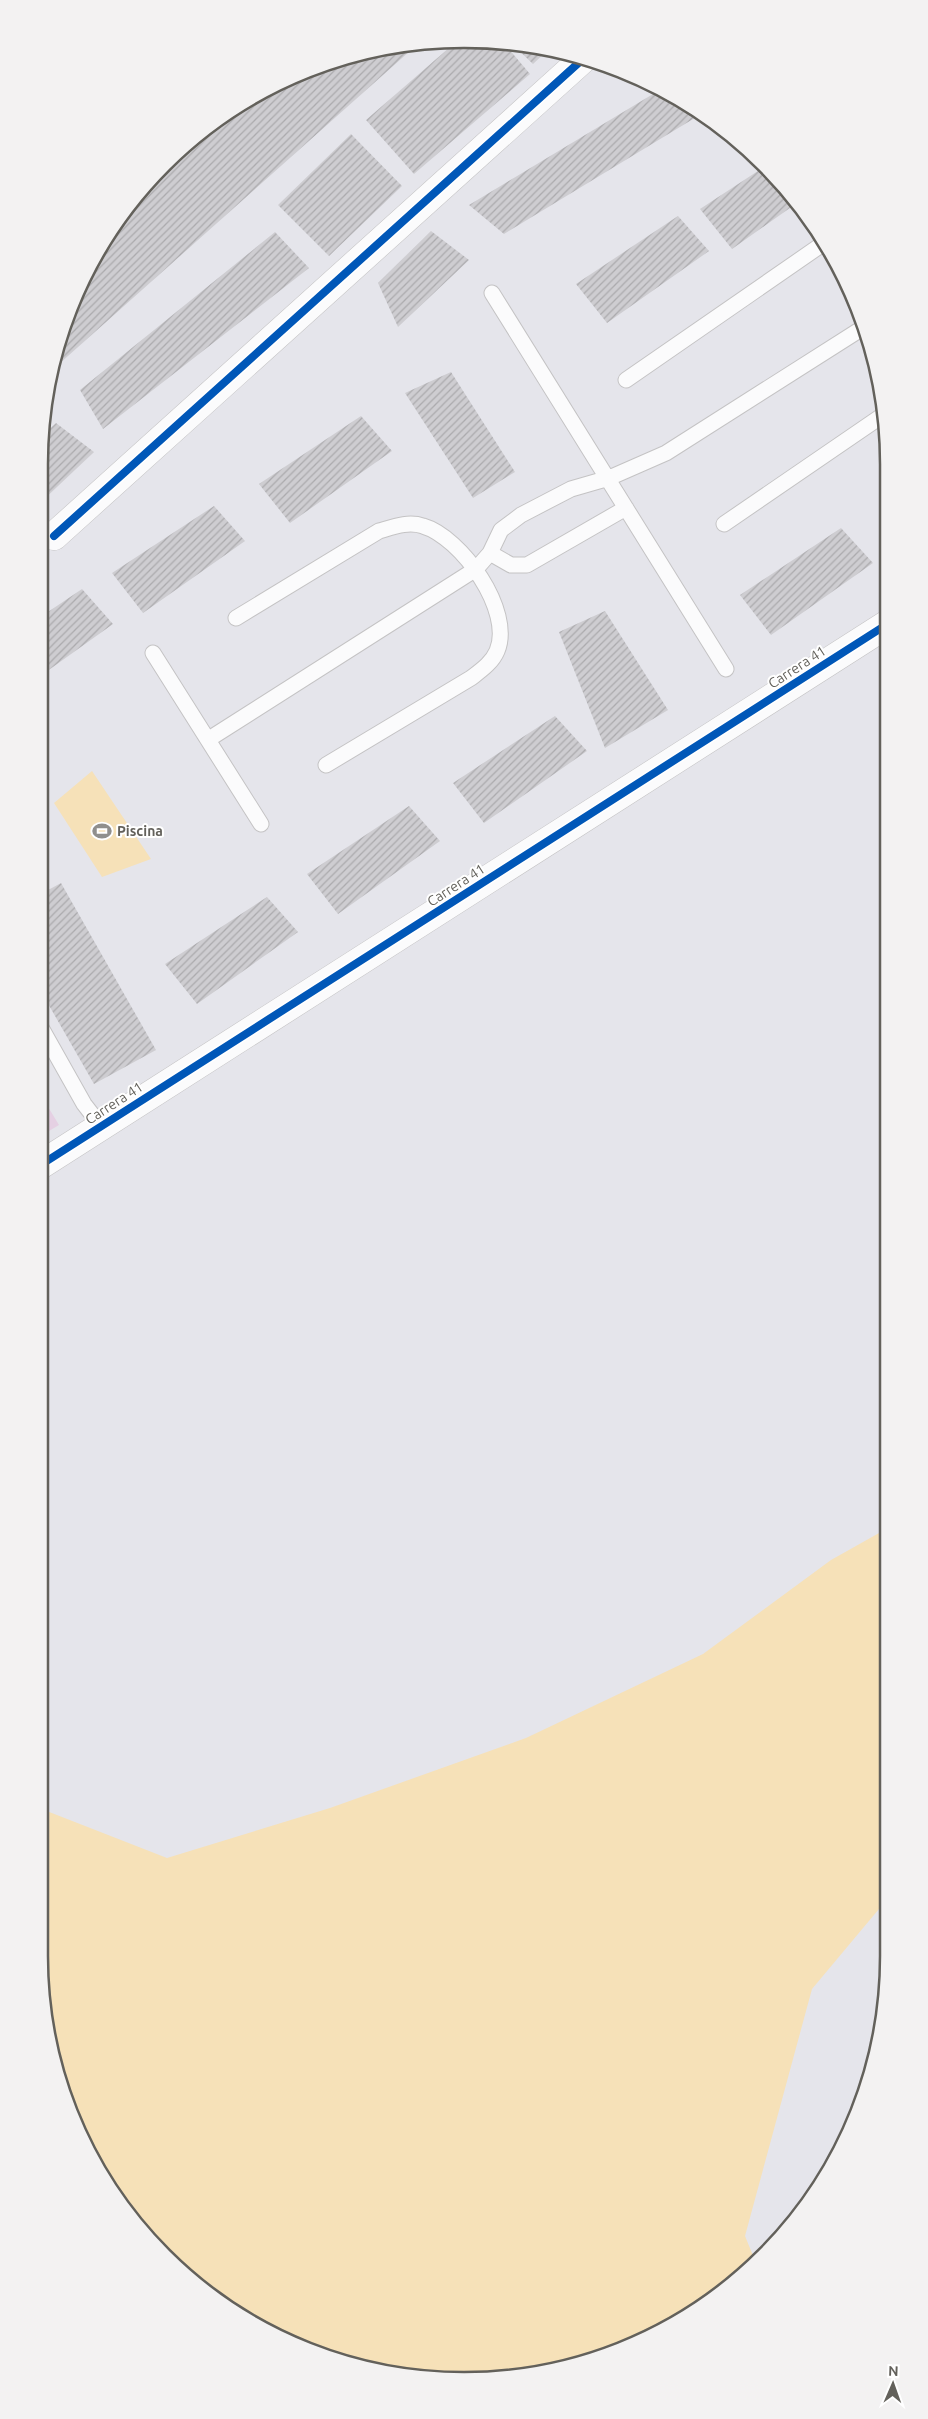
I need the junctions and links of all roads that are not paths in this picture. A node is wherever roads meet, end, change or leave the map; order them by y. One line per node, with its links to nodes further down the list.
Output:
1 (578, 64): 10 (street)
2 (819, 247): 5 (lane)
3 (492, 293): 7 (lane)
4 (858, 331): 7 (lane)
5 (626, 380)
6 (878, 418): 9 (lane)
7 (609, 478): 8 (lane); 11 (lane)
8 (626, 508): 11 (lane); 16 (lane)
9 (724, 524)
10 (54, 536)
11 (490, 553): 12 (lane)
12 (476, 568): 13 (lane); 17 (lane); 18 (lane)
13 (236, 618)
14 (880, 629): 21 (street, Carrera 41)
15 (153, 653): 17 (lane)
16 (726, 669)
17 (209, 740): 19 (lane)
18 (326, 765)
19 (261, 824)
20 (48, 1040): 21 (lane)
21 (102, 1126): 22 (street, Carrera 41)
22 (48, 1160)

